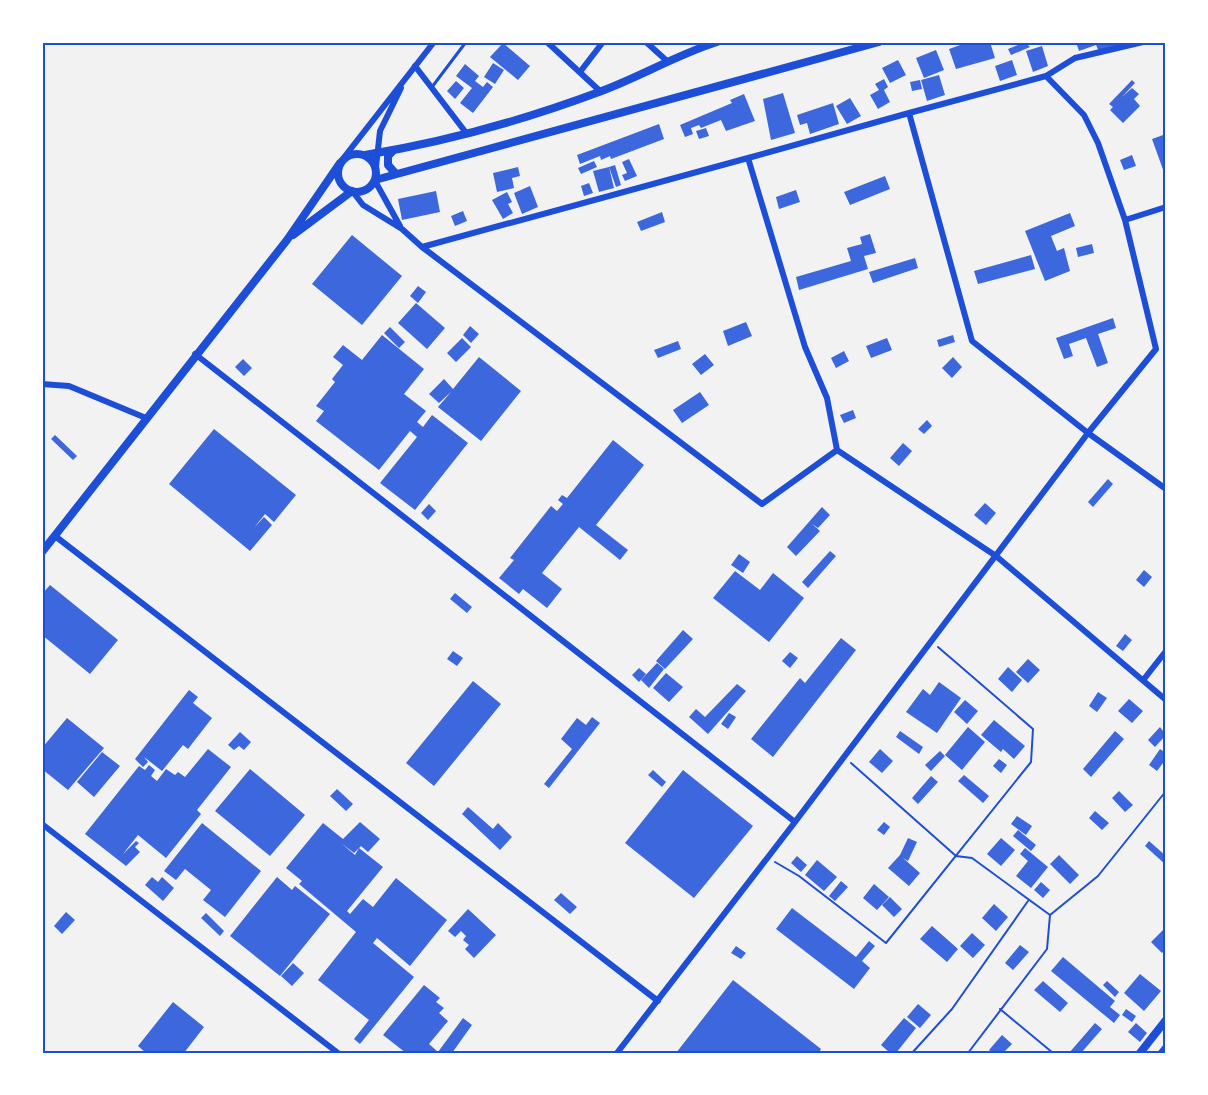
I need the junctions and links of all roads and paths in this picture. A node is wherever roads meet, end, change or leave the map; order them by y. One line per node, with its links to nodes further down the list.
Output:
1 (434, 42): 10 (street)
2 (466, 42): 14 (lane)
3 (546, 42): 11 (street)
4 (603, 42): 11 (street)
5 (646, 42): 9 (street)
6 (717, 42): 9 (street)
7 (879, 42): 24 (street)
8 (1143, 42): 13 (street)
9 (668, 61): 15 (street)
10 (415, 66): 12 (street); 14 (street)
11 (580, 72): 15 (street)
12 (408, 74): 19 (street); 22 (street)
13 (1046, 76): 16 (street); 28 (street)
14 (432, 87): 17 (street)
15 (601, 92): 17 (street)
16 (909, 113): 21 (street); 35 (street)
17 (467, 134): 18 (street)
18 (394, 150): 19 (street); 24 (street)
19 (377, 153): 20 (street); 23 (street)
20 (365, 155): 22 (street); 23 (street)
21 (748, 158): 31 (street); 36 (street)
22 (341, 161): 26 (street); 30 (street)
23 (376, 167): 25 (street)
24 (396, 174): 25 (street)
25 (375, 180): 26 (street); 29 (street)
26 (352, 192): 29 (street); 30 (street)
27 (1166, 207): 28 (street)
28 (1125, 220): 35 (street)
29 (402, 229): 31 (street)
30 (287, 240): 32 (street)
31 (422, 247): 36 (street)
32 (195, 354): 34 (street); 47 (street)
33 (42, 384): 34 (street)
34 (146, 418): 38 (street)
35 (1088, 433): 37 (street); 40 (street)
36 (837, 450): 40 (street)
37 (1166, 489)
38 (55, 536): 39 (street); 53 (street)
39 (42, 552)
40 (996, 556): 41 (street); 43 (street)
41 (932, 641): 45 (street); 49 (path)
42 (1166, 651): 43 (street)
43 (1144, 680): 44 (street)
44 (1166, 700)
45 (844, 757): 47 (street); 49 (path)
46 (1166, 791): 52 (path)
47 (795, 822): 50 (street)
48 (42, 824): 57 (street)
49 (956, 856): 50 (path); 51 (path)
50 (768, 857): 53 (street)
51 (1029, 900): 52 (path); 59 (path)
52 (1050, 915): 54 (path)
53 (658, 1000): 58 (street)
54 (1000, 1009): 60 (path); 61 (path)
55 (1166, 1020): 62 (street)
56 (1166, 1048): 63 (street)
57 (338, 1053)
58 (617, 1053)
59 (912, 1053)
60 (968, 1053)
61 (1053, 1053)
62 (1140, 1053)
63 (1162, 1053)

